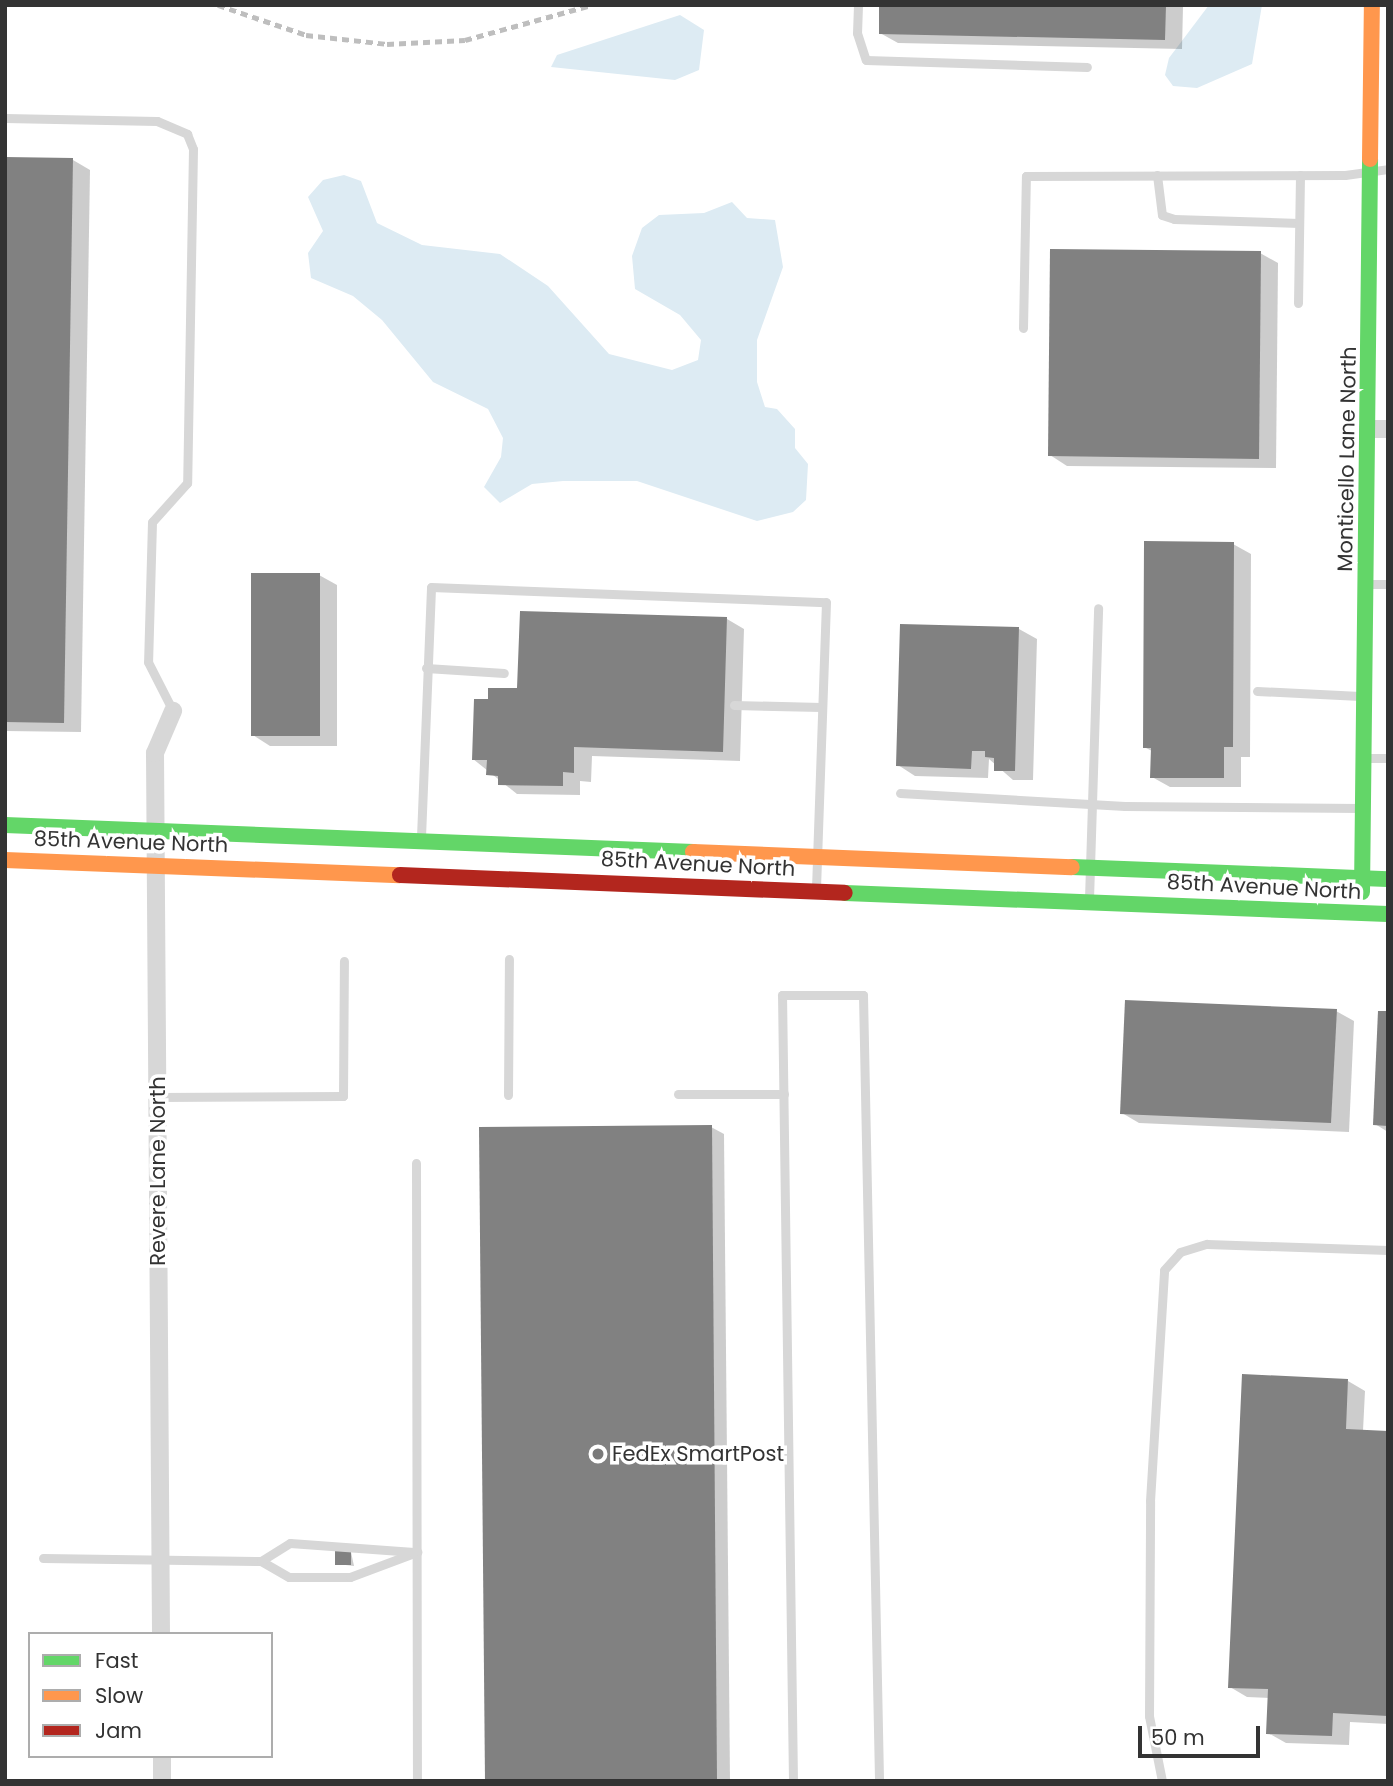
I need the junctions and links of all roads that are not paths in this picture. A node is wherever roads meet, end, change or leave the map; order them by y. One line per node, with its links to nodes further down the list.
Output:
1 (858, 5): 3 (lane)
2 (1377, 14): 5 (main road, Monticello Lane North)
3 (1087, 67)
4 (5, 118): 23 (lane)
5 (1371, 168): 6 (lane); 7 (lane); 12 (main road, Monticello Lane North)
6 (1388, 169)
7 (1300, 175): 8 (lane); 9 (lane)
8 (1157, 176): 9 (lane); 11 (lane)
9 (1299, 223): 10 (lane)
10 (1298, 303)
11 (1023, 328)
12 (1368, 429): 13 (street); 14 (main road, Monticello Lane North)
13 (1388, 429)
14 (1367, 584): 15 (lane); 20 (main road, Monticello Lane North)
15 (1388, 584)
16 (1098, 608): 27 (lane)
17 (426, 668): 18 (lane); 22 (lane); 31 (lane)
18 (504, 673)
19 (1257, 691): 20 (lane)
20 (1365, 696): 24 (main road, Monticello Lane North)
21 (734, 705): 22 (lane)
22 (821, 707): 32 (lane)
23 (173, 712): 30 (street, Revere Lane North)
24 (1364, 758): 25 (lane); 28 (main road, Monticello Lane North)
25 (1388, 758)
26 (900, 793): 27 (lane)
27 (1094, 804): 28 (lane); 35 (lane)
28 (1364, 808): 36 (main road, Monticello Lane North)
29 (5, 825): 30 (main road, 85th Avenue North)
30 (155, 828): 31 (main road, 85th Avenue North); 34 (street, Revere Lane North)
31 (421, 838): 32 (main road, 85th Avenue North)
32 (817, 855): 35 (main road, 85th Avenue North); 38 (lane)
33 (5, 860): 34 (main road, 85th Avenue North)
34 (154, 863): 38 (main road, 85th Avenue North); 47 (street, Revere Lane North)
35 (1090, 866): 36 (main road, 85th Avenue North); 39 (lane)
36 (1363, 878): 37 (main road, 85th Avenue North); 40 (main road, Monticello Lane North)
37 (1388, 878)
38 (816, 890): 39 (main road, 85th Avenue North)
39 (1089, 901): 40 (main road, 85th Avenue North)
40 (1362, 913): 41 (main road, 85th Avenue North)
41 (1388, 914)
42 (509, 960): 46 (lane)
43 (344, 961): 47 (lane)
44 (678, 1094): 45 (lane)
45 (784, 1094): 58 (lane); 59 (lane)
46 (508, 1095)
47 (158, 1097): 52 (street, Revere Lane North)
48 (416, 1163): 50 (lane)
49 (1388, 1250): 60 (lane)
50 (417, 1552): 53 (lane); 53 (lane); 57 (lane)
51 (43, 1558): 52 (lane)
52 (161, 1559): 53 (lane); 54 (street, Revere Lane North)
53 (261, 1561)
54 (161, 1632)
55 (162, 1758): 56 (street)
56 (162, 1781)
57 (417, 1781)
58 (793, 1781)
59 (880, 1781)
60 (1162, 1781)

